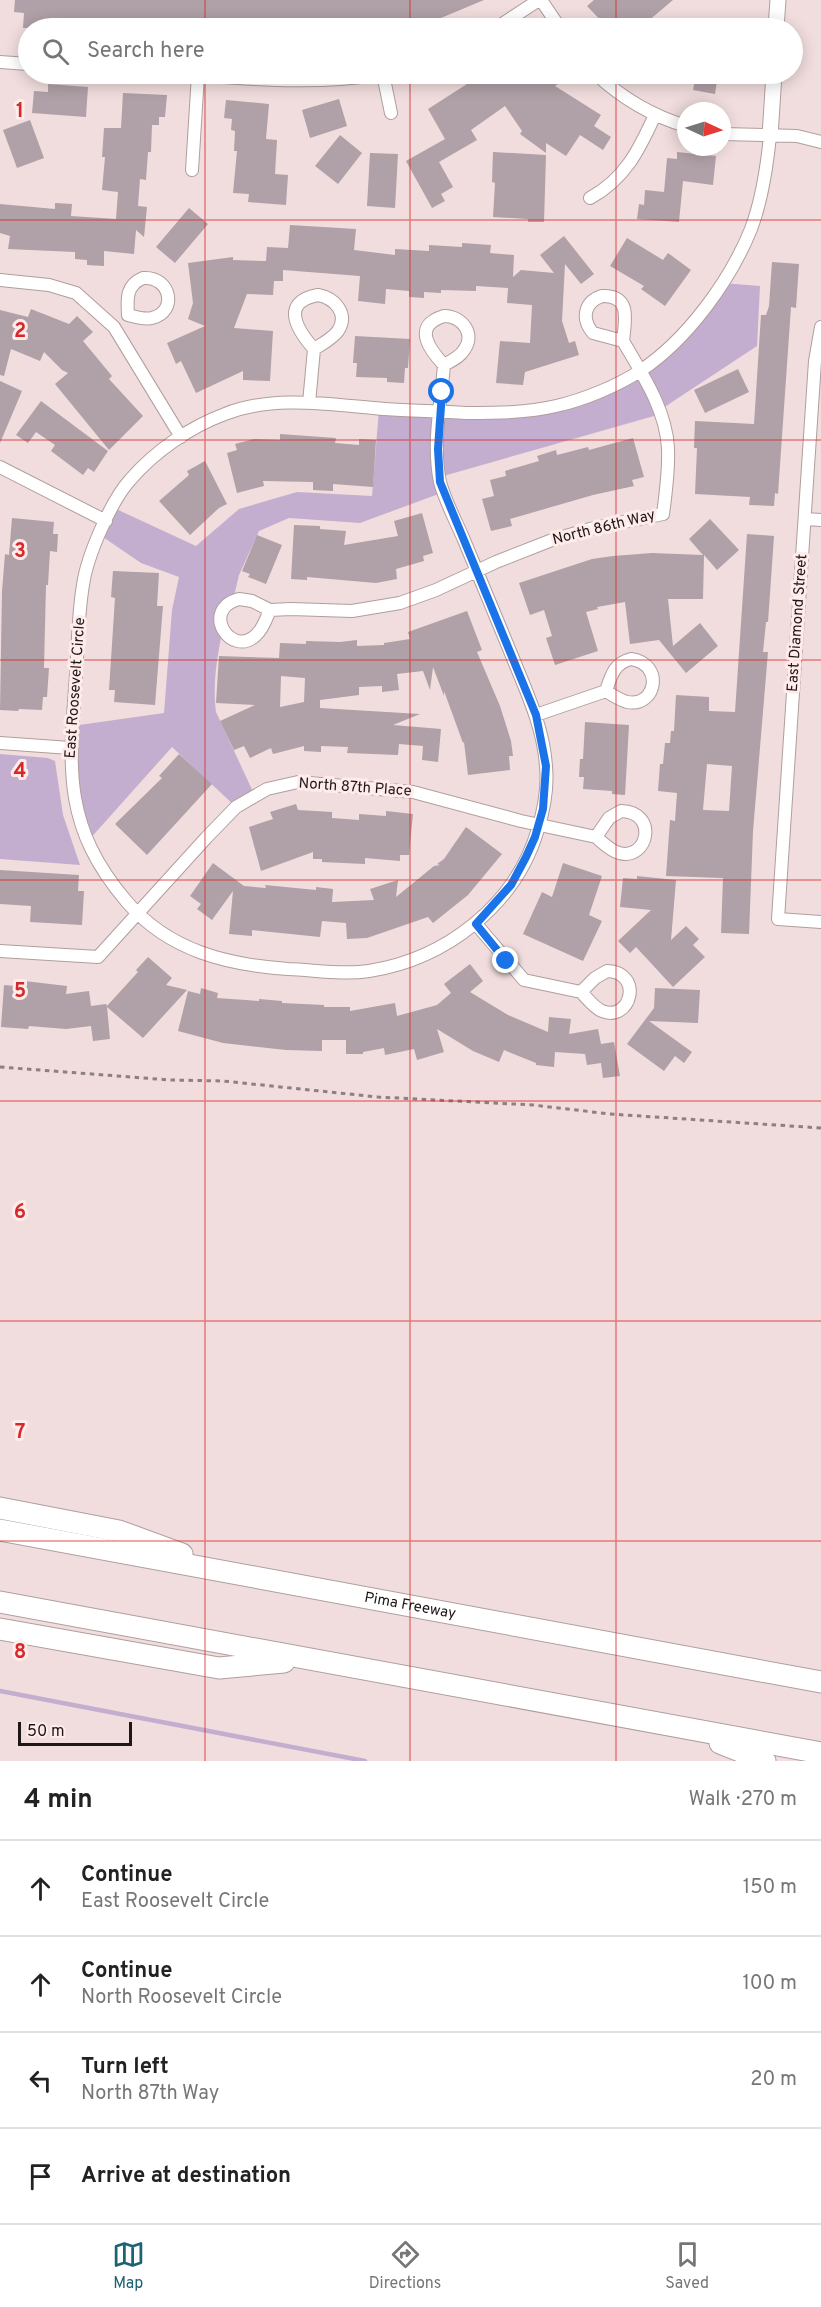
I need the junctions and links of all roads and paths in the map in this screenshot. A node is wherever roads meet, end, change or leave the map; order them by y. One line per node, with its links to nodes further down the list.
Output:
1 (540, 0): 3 (street); 4 (street)
2 (778, 0): 5 (street)
3 (512, 18)
4 (553, 18)
5 (777, 18)
6 (0, 62): 7 (street)
7 (18, 63)
8 (197, 84): 18 (street)
9 (384, 84): 12 (street)
10 (608, 84): 13 (street)
11 (773, 84): 16 (street)
12 (391, 112)
13 (655, 115): 14 (street); 19 (street)
14 (677, 123)
15 (731, 134): 16 (street)
16 (770, 136): 17 (street); 27 (street, East Roosevelt Circle)
17 (821, 142)
18 (192, 170)
19 (590, 198)
20 (0, 280): 22 (street)
21 (128, 315): 22 (street)
22 (114, 327): 31 (street)
23 (821, 327): 29 (street, East Diamond Street)
24 (623, 341): 27 (street)
25 (314, 349): 25 (street); 28 (street)
26 (444, 365): 30 (street)
27 (640, 371): 30 (street, East Roosevelt Circle); 36 (street, North 86th Way)
28 (309, 403): 30 (street, East Roosevelt Circle); 31 (street, East Roosevelt Circle)
29 (817, 409): 33 (street, East Diamond Street)
30 (440, 412): 36 (street)
31 (181, 436): 35 (street, East Roosevelt Circle)
32 (0, 467): 35 (street)
33 (806, 519): 34 (street); 45 (street, East Diamond Street)
34 (821, 520)
35 (106, 521): 41 (street, East Roosevelt Circle)
36 (476, 571): 37 (street, North 86th Way); 39 (street)
37 (270, 610)
38 (606, 691): 39 (street)
39 (536, 715): 42 (street, East Roosevelt Circle)
40 (0, 743): 41 (street)
41 (70, 748): 44 (street, East Roosevelt Circle)
42 (539, 825): 43 (street, North 87th Place); 44 (street, North 87th Place); 46 (street, East Roosevelt Circle)
43 (596, 837)
44 (137, 913): 46 (street, East Roosevelt Circle); 47 (street, North 87th Place)
45 (821, 922)
46 (476, 924): 48 (street)
47 (0, 951)
48 (581, 992)
49 (0, 1067): 50 (path)
50 (821, 1128)
51 (0, 1508): 53 (highway)
52 (0, 1530): 53 (highway, Pima Freeway)
53 (239, 1574): 57 (highway, Pima Freeway)
54 (0, 1602): 56 (highway)
55 (0, 1629): 56 (highway)
56 (312, 1660): 58 (highway)
57 (821, 1682)
58 (693, 1729): 59 (highway); 60 (highway)
59 (821, 1753)
60 (765, 1761)

